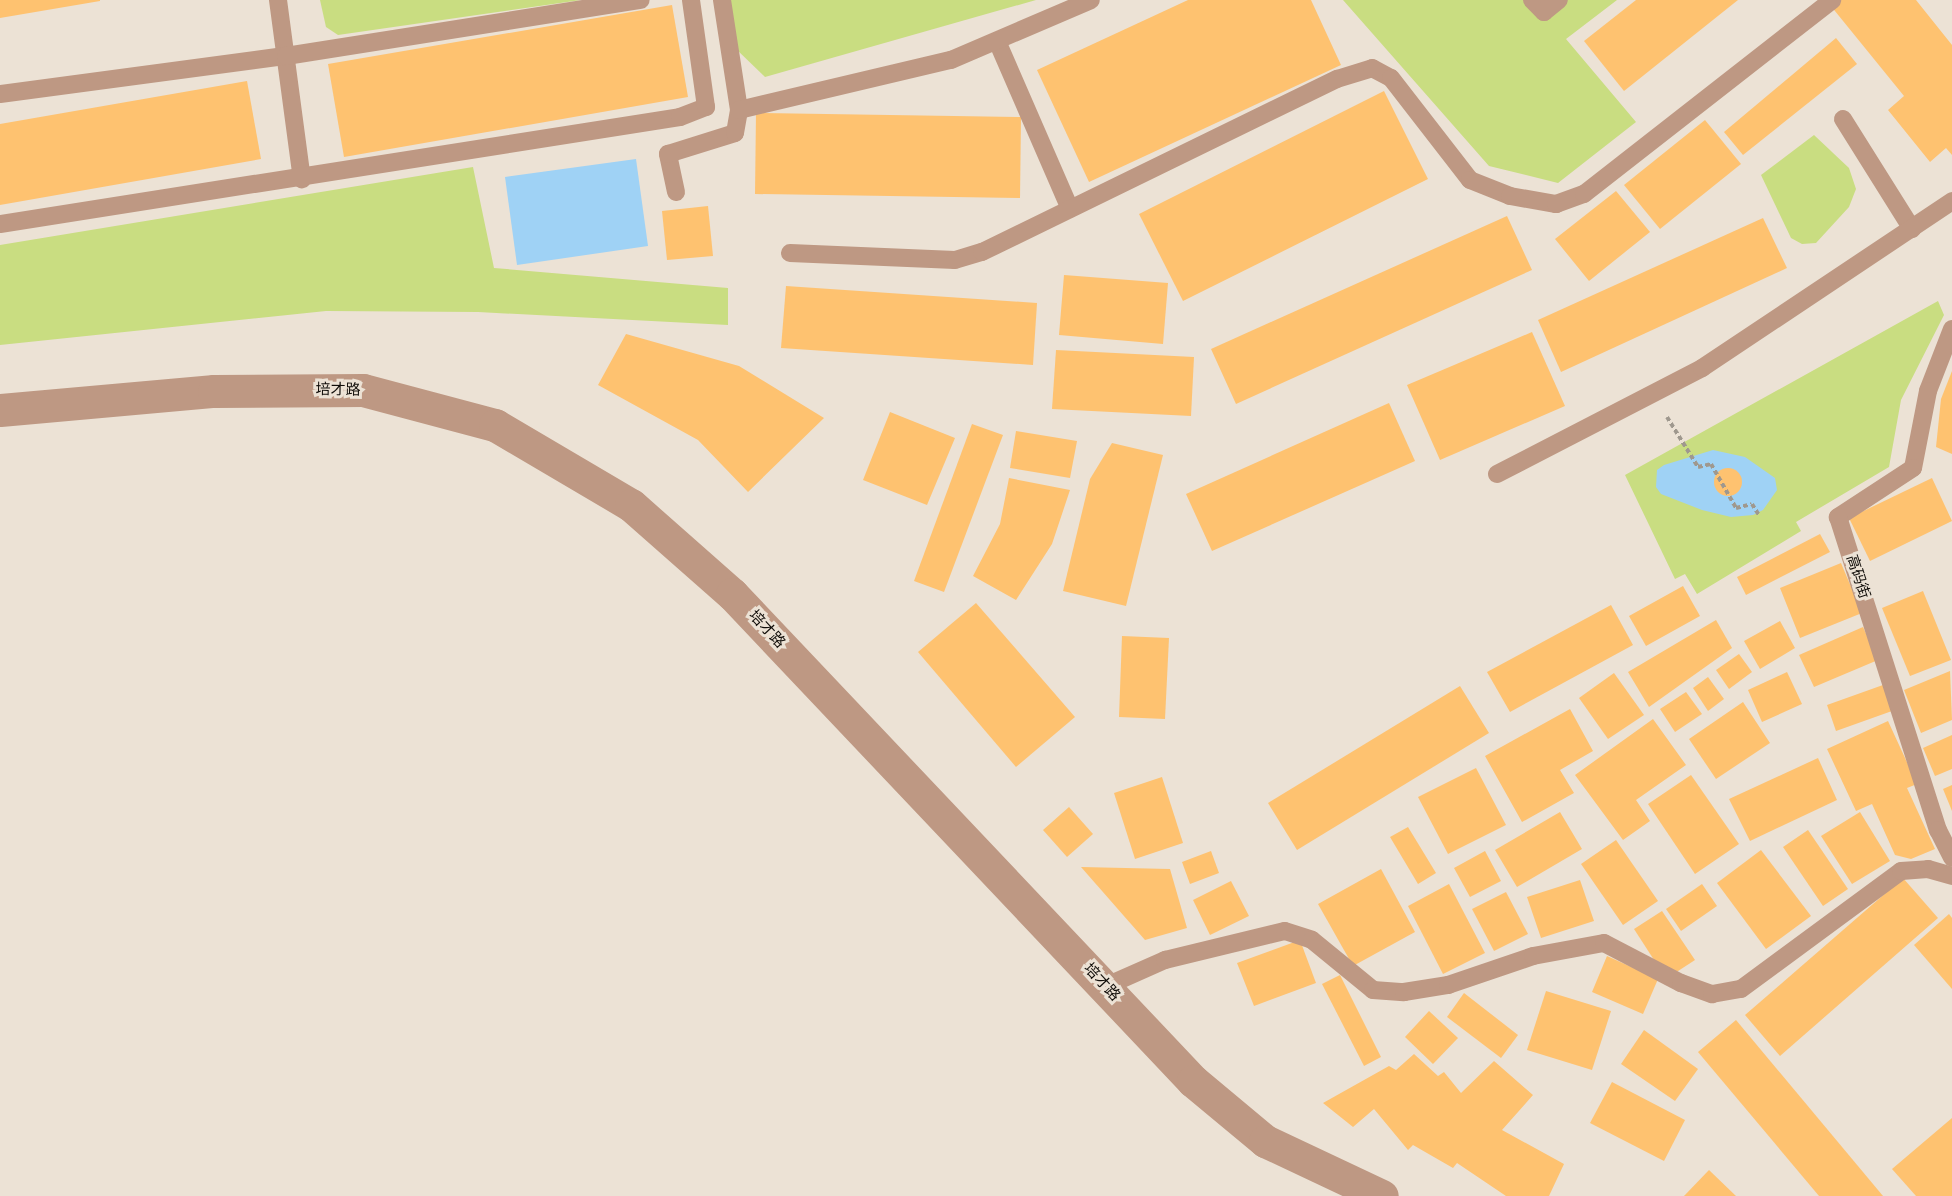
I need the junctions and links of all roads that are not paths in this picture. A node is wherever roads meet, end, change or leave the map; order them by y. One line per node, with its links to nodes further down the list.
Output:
1 (278, 0): 10 (lane)
2 (641, 0): 10 (lane)
3 (691, 0): 14 (lane)
4 (722, 0): 12 (lane)
5 (1091, 0): 9 (lane)
6 (1532, 0): 7 (lane)
7 (1559, 0)
8 (1832, 0): 17 (lane)
9 (997, 41): 12 (lane); 17 (lane)
10 (286, 56): 11 (lane); 14 (lane)
11 (0, 94)
12 (739, 110): 15 (lane)
13 (1843, 119): 19 (lane)
14 (302, 179): 18 (lane)
15 (676, 192)
16 (1952, 201): 19 (lane)
17 (1070, 209): 20 (lane)
18 (0, 224)
19 (1912, 229): 23 (lane)
20 (790, 253)
21 (1952, 329): 24 (lane, 高码街)
22 (0, 410): 26 (street, 培才路)
23 (1497, 474)
24 (1952, 858)
25 (1952, 876): 26 (lane)
26 (1104, 987): 27 (street, 培才路)
27 (1382, 1196)

